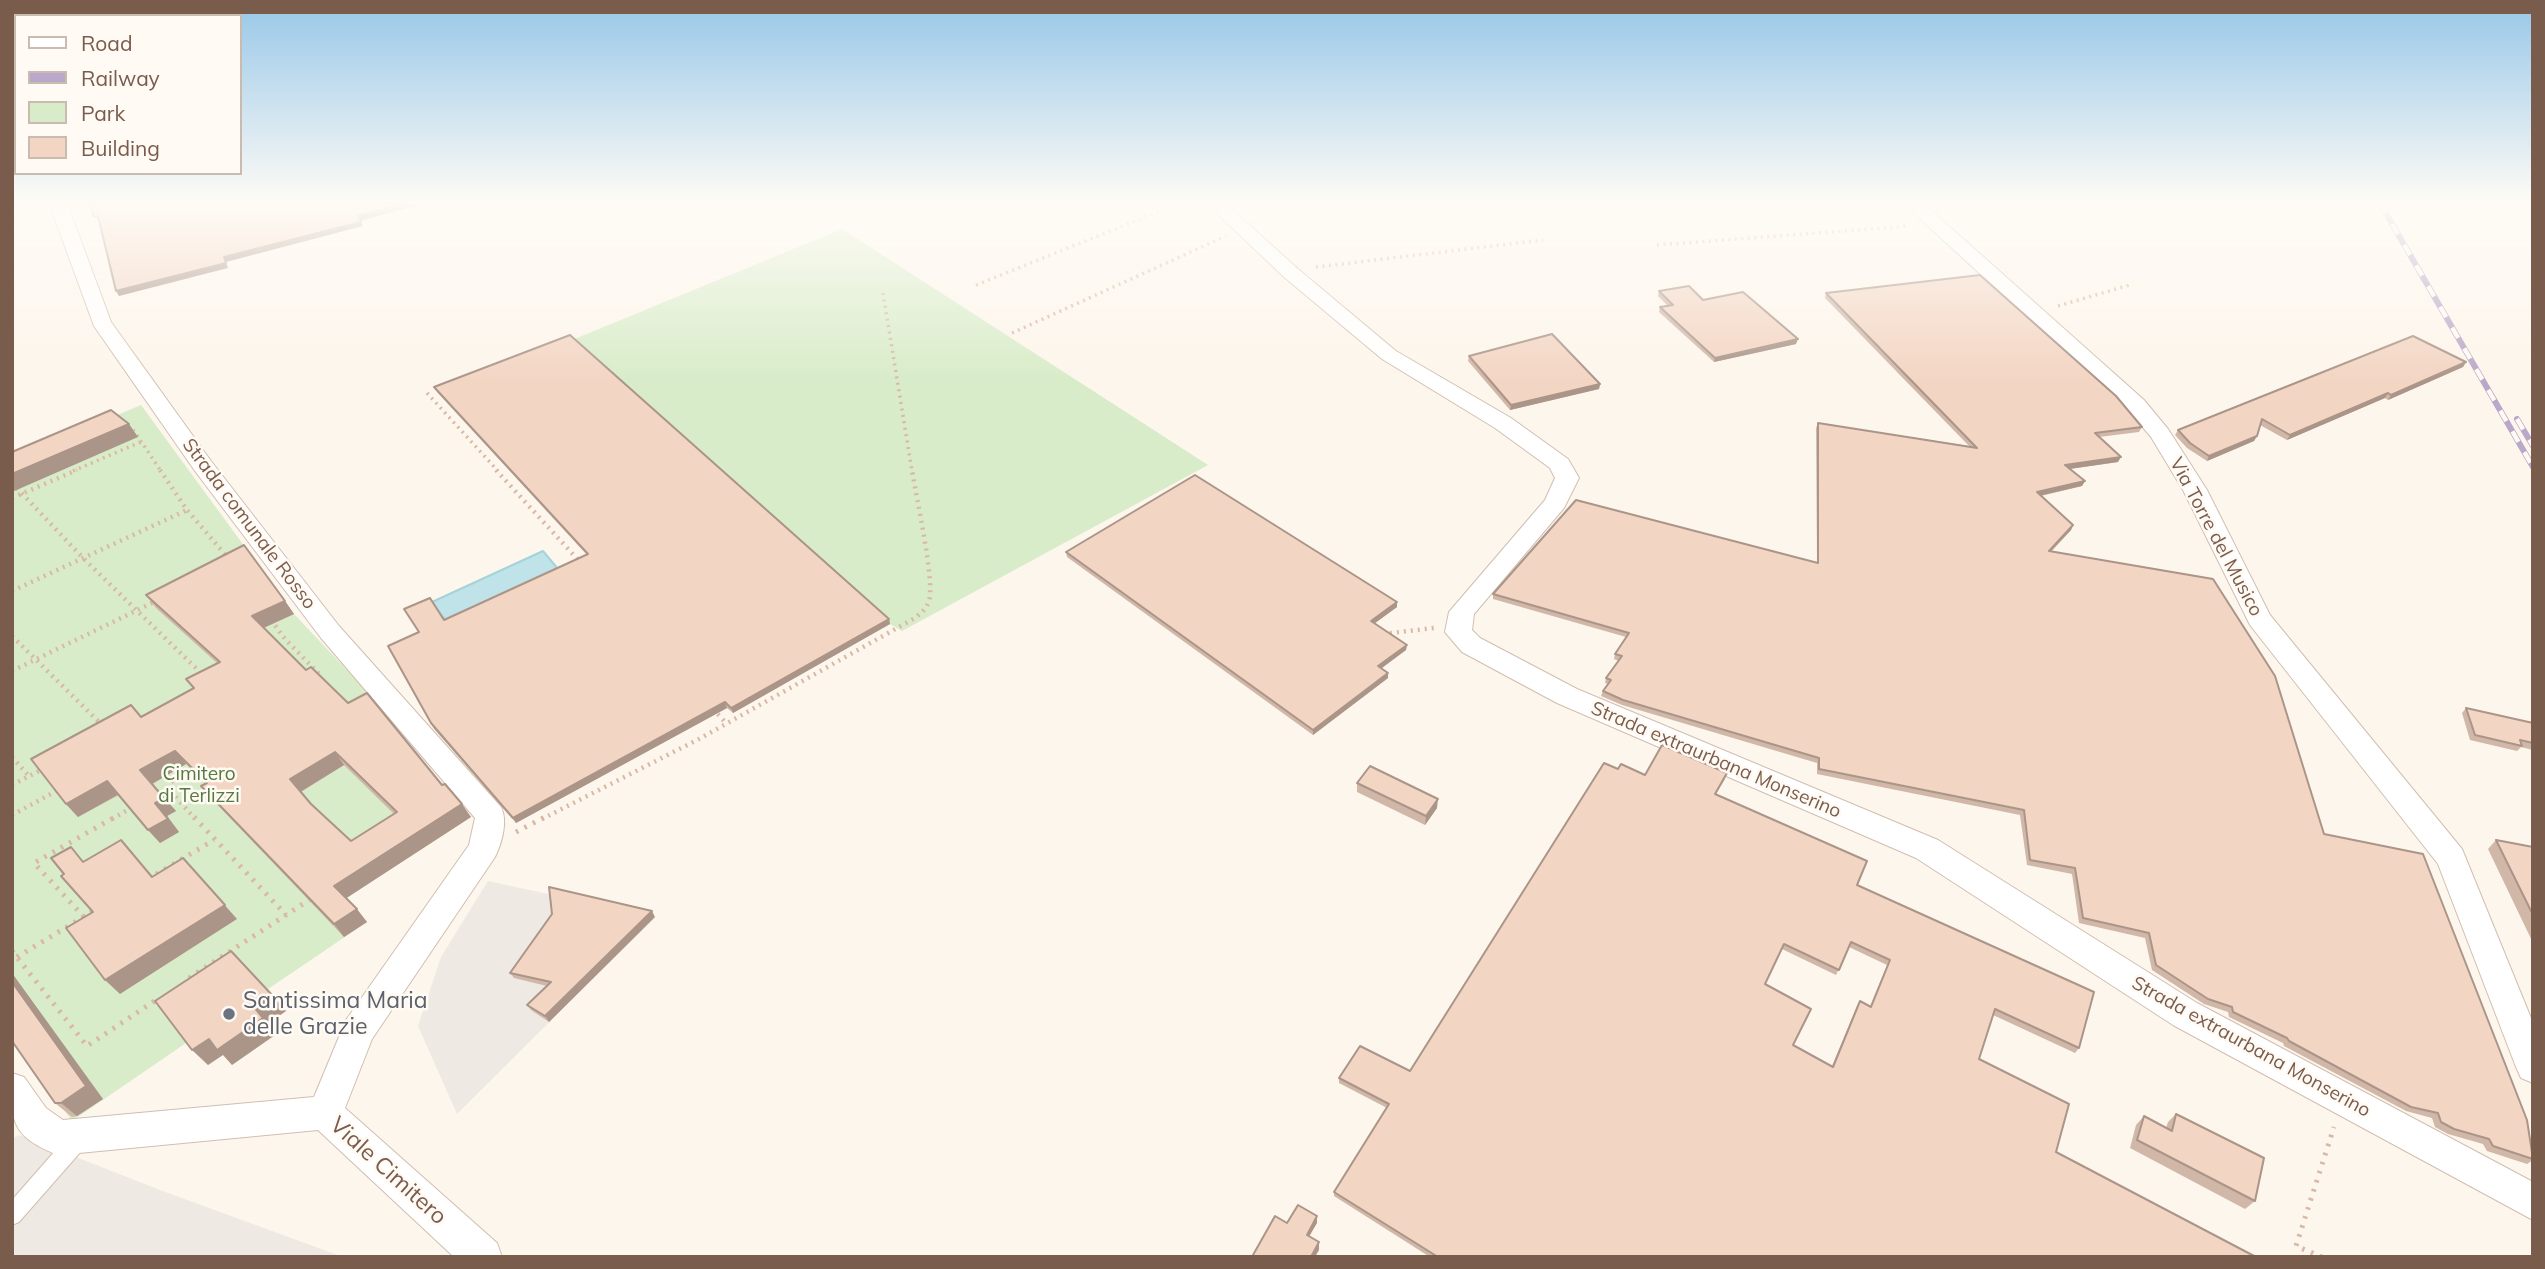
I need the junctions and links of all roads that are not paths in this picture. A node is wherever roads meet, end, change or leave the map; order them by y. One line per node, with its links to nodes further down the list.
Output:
1 (79, 262): 6 (street, Strada comunale Rosso)
2 (1280, 262): 8 (street, Strada extraurbana Monserino)
3 (1978, 262): 4 (street, Via Torre del Musico)
4 (2533, 1067)
5 (12, 1089): 7 (street)
6 (325, 1113): 7 (street); 10 (street, Viale Cimitero)
7 (81, 1138): 9 (lane)
8 (2533, 1202)
9 (12, 1215)
10 (482, 1257)

